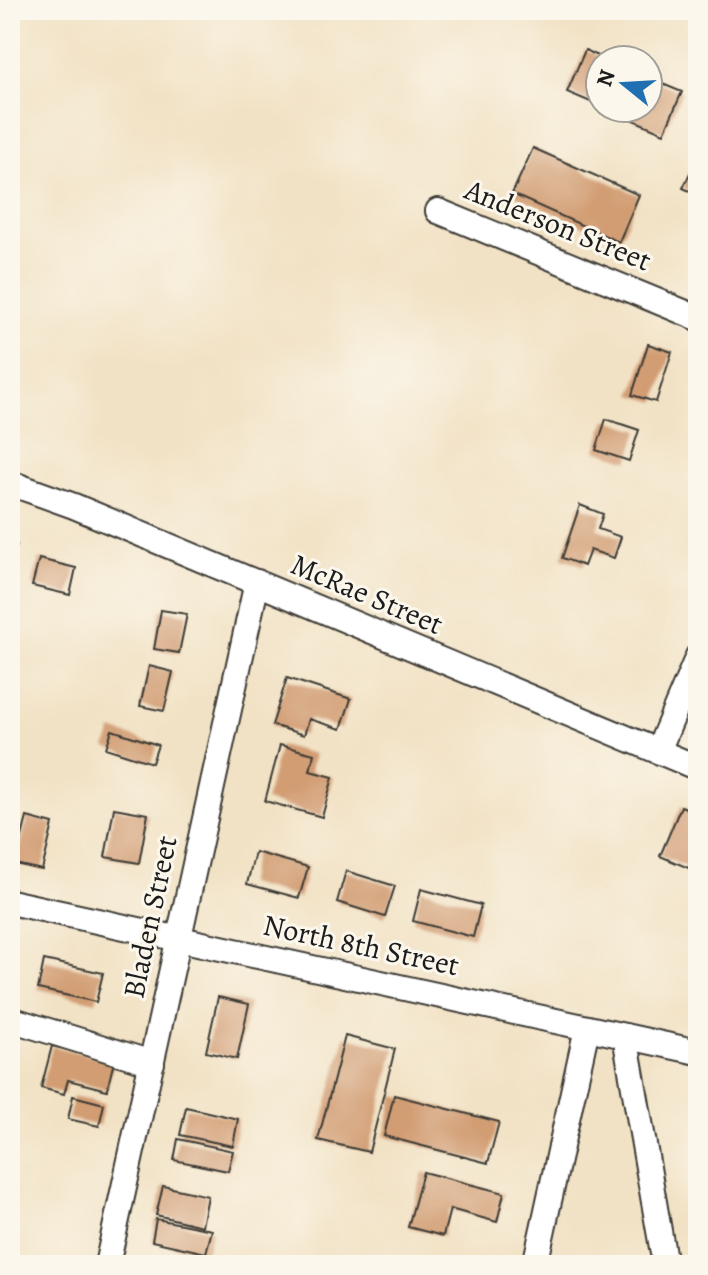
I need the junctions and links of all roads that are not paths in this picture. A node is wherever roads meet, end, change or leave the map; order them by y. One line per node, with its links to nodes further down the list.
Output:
1 (438, 211): 2 (street, Anderson Street)
2 (698, 318)
3 (10, 483): 4 (street, McRae Street)
4 (257, 582): 6 (street, McRae Street); 9 (street, Bladen Street)
5 (698, 656): 6 (street)
6 (658, 751): 7 (street, McRae Street)
7 (698, 768)
8 (10, 902): 9 (street, North 8th Street)
9 (178, 939): 11 (street, North 8th Street); 14 (street, Bladen Street)
10 (10, 1019): 14 (street)
11 (587, 1028): 12 (street, North 8th Street); 16 (street)
12 (625, 1036): 13 (street, North 8th Street); 17 (street)
13 (698, 1052)
14 (152, 1063): 15 (street, Bladen Street)
15 (107, 1265)
16 (535, 1265)
17 (665, 1265)

